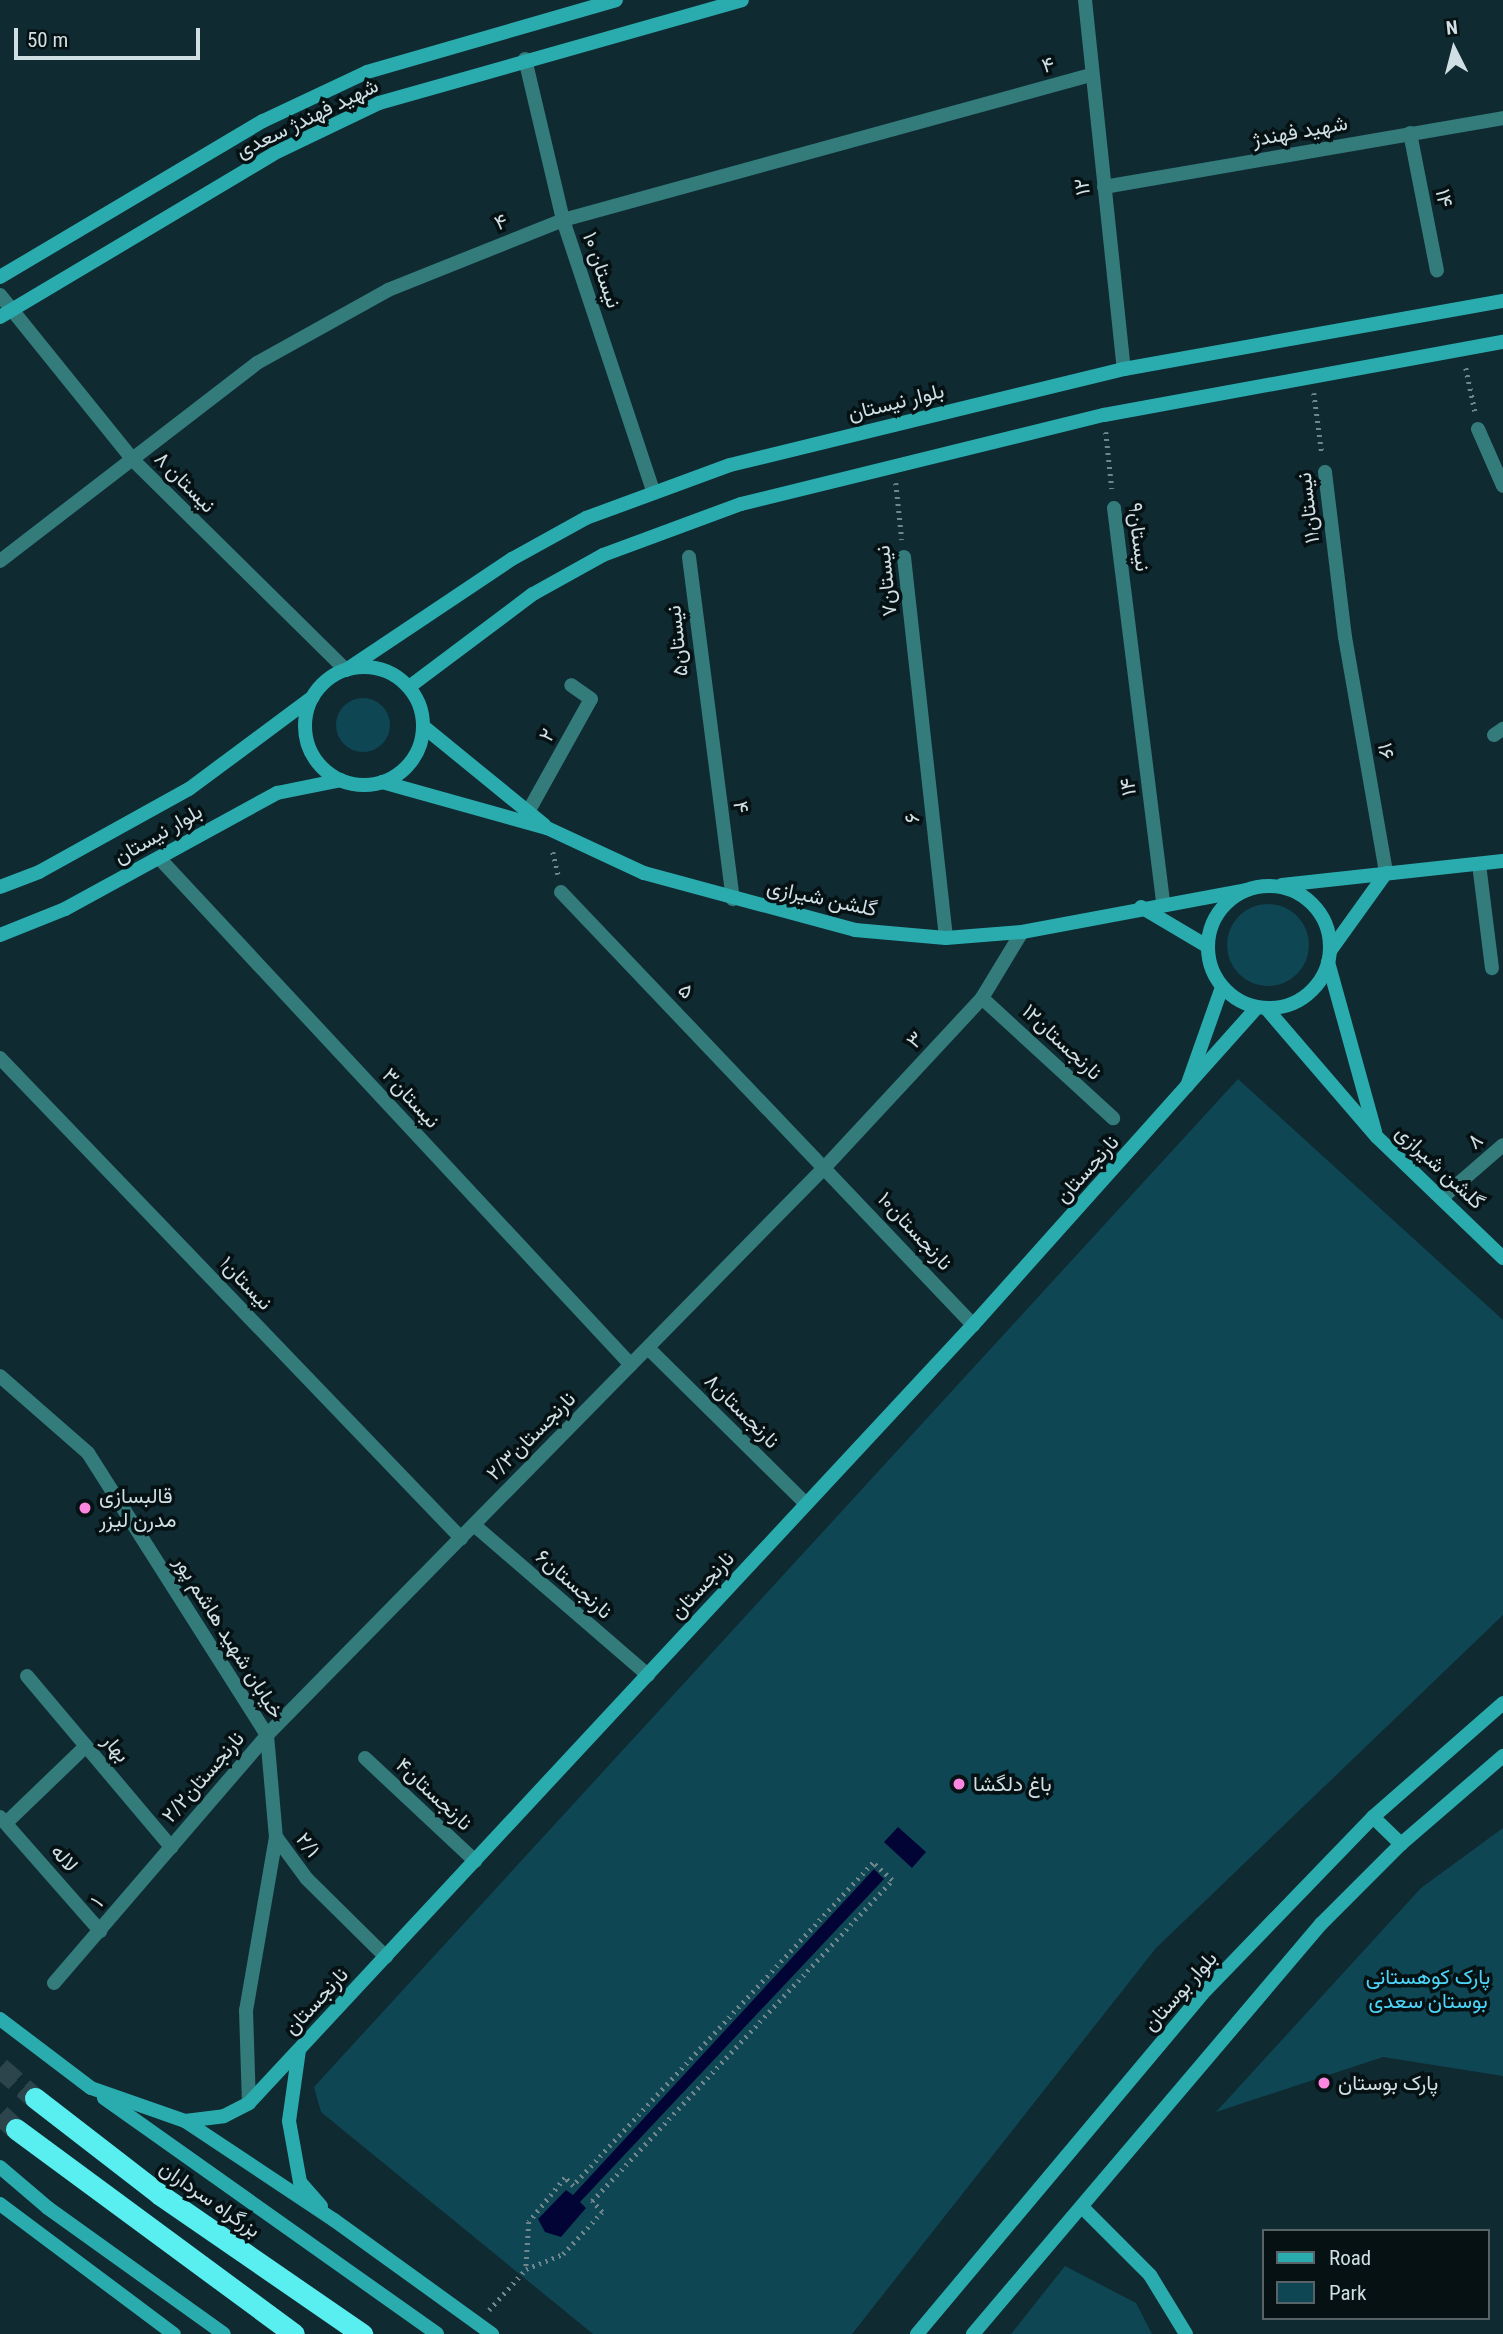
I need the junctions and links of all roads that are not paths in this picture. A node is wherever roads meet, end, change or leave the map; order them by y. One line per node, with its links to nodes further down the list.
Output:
1 (742, 0): 4 (main road, شهید فهندژ سعدی)
2 (1085, 0): 5 (street, ۱۲)
3 (610, 1): 11 (main road, شهید فهندژ سعدی)
4 (525, 59): 9 (street, نیستان ۱۰); 14 (main road, شهید فهندژ سعدی)
5 (1091, 75): 8 (street, ۱۲); 9 (street, ۴)
6 (1503, 118): 7 (street, شهید فهندژ)
7 (1410, 133): 8 (street, شهید فهندژ); 10 (street, ۱۴)
8 (1104, 187): 16 (street, ۱۲)
9 (563, 220): 18 (street, ۴); 21 (street, نیستان ۱۰)
10 (1437, 270)
11 (0, 277)
12 (0, 295): 14 (street, نیستان ۸)
13 (1503, 301): 16 (main road, بلوار نیستان)
14 (5, 313): 18 (street, نیستان ۸)
15 (1503, 342): 30 (main road)
16 (1124, 369): 21 (main road, بلوار نیستان)
17 (1478, 429): 20 (street)
18 (133, 460): 25 (street, ۴); 28 (street, نیستان ۸)
19 (1325, 472): 26 (street, ۱۱نیستان)
20 (1503, 486)
21 (653, 491): 28 (main road, بلوار نیستان)
22 (1114, 508): 27 (street, ۹نیستان)
23 (904, 556): 31 (street, ۷نیستان)
24 (689, 557): 33 (street, ۵نیستان)
25 (0, 561)
26 (1345, 637): 42 (street, ۱۶)
27 (1134, 664): 48 (street, ۱۴)
28 (346, 670): 30 (main road); 32 (main road)
29 (571, 685): 37 (street, ۲)
30 (409, 687): 34 (main road)
31 (919, 693): 52 (street, ۶)
32 (313, 697): 35 (main road); 44 (main road, بلوار نیستان)
33 (707, 720): 47 (street, ۴)
34 (424, 727): 36 (main road); 37 (main road, گلشن شیرازی)
35 (341, 780): 36 (main road); 39 (main road, بلوار نیستان)
36 (382, 782): 38 (main road, گلشن شیرازی)
37 (528, 812): 38 (main road, گلشن شیرازی)
38 (548, 828): 47 (main road, گلشن شیرازی)
39 (160, 859): 51 (main road, بلوار نیستان); 69 (street, ۳نیستان)
40 (1503, 861): 41 (main road)
41 (1479, 864): 42 (main road); 55 (street)
42 (1386, 873): 43 (main road); 54 (main road)
43 (1270, 886): 45 (main road); 54 (main road)
44 (0, 887)
45 (1246, 890): 48 (main road, گلشن شیرازی); 53 (main road)
46 (561, 892): 64 (street, ۵)
47 (733, 899): 52 (main road, گلشن شیرازی)
48 (1163, 904): 49 (main road, گلشن شیرازی)
49 (1141, 907): 50 (main road, گلشن شیرازی); 53 (main road)
50 (1022, 932): 52 (main road, گلشن شیرازی); 57 (street, ۳)
51 (0, 935)
52 (946, 938)
53 (1207, 946): 56 (main road)
54 (1329, 957): 58 (main road); 62 (main road)
55 (1492, 968)
56 (1222, 987): 58 (main road); 60 (main road)
57 (982, 998): 61 (street, ۱۲نارنجستان); 64 (street, ۳)
58 (1261, 1008): 60 (main road, نارنجستان); 62 (main road, گلشن شیرازی)
59 (0, 1058): 73 (street, ۱نیستان)
60 (1184, 1094): 67 (main road, نارنجستان)
61 (1113, 1118)
62 (1377, 1137): 65 (main road, گلشن شیرازی)
63 (1503, 1145): 65 (street, ۸)
64 (826, 1167): 67 (street, ۱۰نارنجستان); 68 (street, ۲/۳نارنجستان)
65 (1443, 1197): 66 (main road, گلشن شیرازی)
66 (1503, 1258)
67 (973, 1325): 71 (main road, نارنجستان)
68 (648, 1348): 69 (street, ۲/۳نارنجستان); 71 (street, ۸نارنجستان)
69 (631, 1365): 72 (street, ۲/۳نارنجستان)
70 (0, 1376): 77 (street, خیابان شهید هاشم پور)
71 (806, 1504): 74 (main road, نارنجستان)
72 (474, 1525): 73 (street, ۲/۳نارنجستان); 74 (street, ۶نارنجستان)
73 (461, 1538): 77 (street, ۲/۳نارنجستان)
74 (648, 1675): 86 (main road, نارنجستان)
75 (27, 1676): 78 (street, بهار)
76 (1503, 1703): 81 (main road, بلوار بوستان)
77 (267, 1735): 83 (street, خیابان شهید هاشم پور); 85 (street, ۲/۲نارنجستان)
78 (86, 1746): 82 (street); 85 (street, بهار)
79 (1503, 1756): 84 (main road)
80 (365, 1758): 86 (street, ۴نارنجستان)
81 (1373, 1817): 84 (main road); 107 (main road, بلوار بوستان)
82 (3, 1820): 87 (street, لاله ‍)
83 (276, 1837): 88 (street, ۲/۱); 94 (street, خیابان شهید هاشم پور)
84 (1401, 1844): 99 (main road)
85 (172, 1847): 87 (street, ۱)
86 (475, 1861): 88 (main road, نارنجستان)
87 (100, 1931): 89 (street, ۱)
88 (386, 1957): 91 (main road, نارنجستان)
89 (54, 1983)
90 (0, 2019): 92 (main road)
91 (299, 2050): 94 (main road, نارنجستان); 100 (main road)
92 (91, 2088): 95 (main road); 105 (main road)
93 (35, 2098): 104 (highway, بزرگراه سرداران)
94 (249, 2103): 95 (main road)
95 (185, 2121): 100 (main road)
96 (16, 2129): 103 (highway)
97 (0, 2167): 102 (main road)
98 (0, 2204): 101 (main road)
99 (1082, 2207): 108 (main road); 109 (main road)
100 (334, 2220): 106 (main road)
101 (174, 2334)
102 (224, 2334)
103 (294, 2334)
104 (362, 2334)
105 (437, 2334)
106 (492, 2334)
107 (916, 2334)
108 (973, 2334)
109 (1186, 2334)

